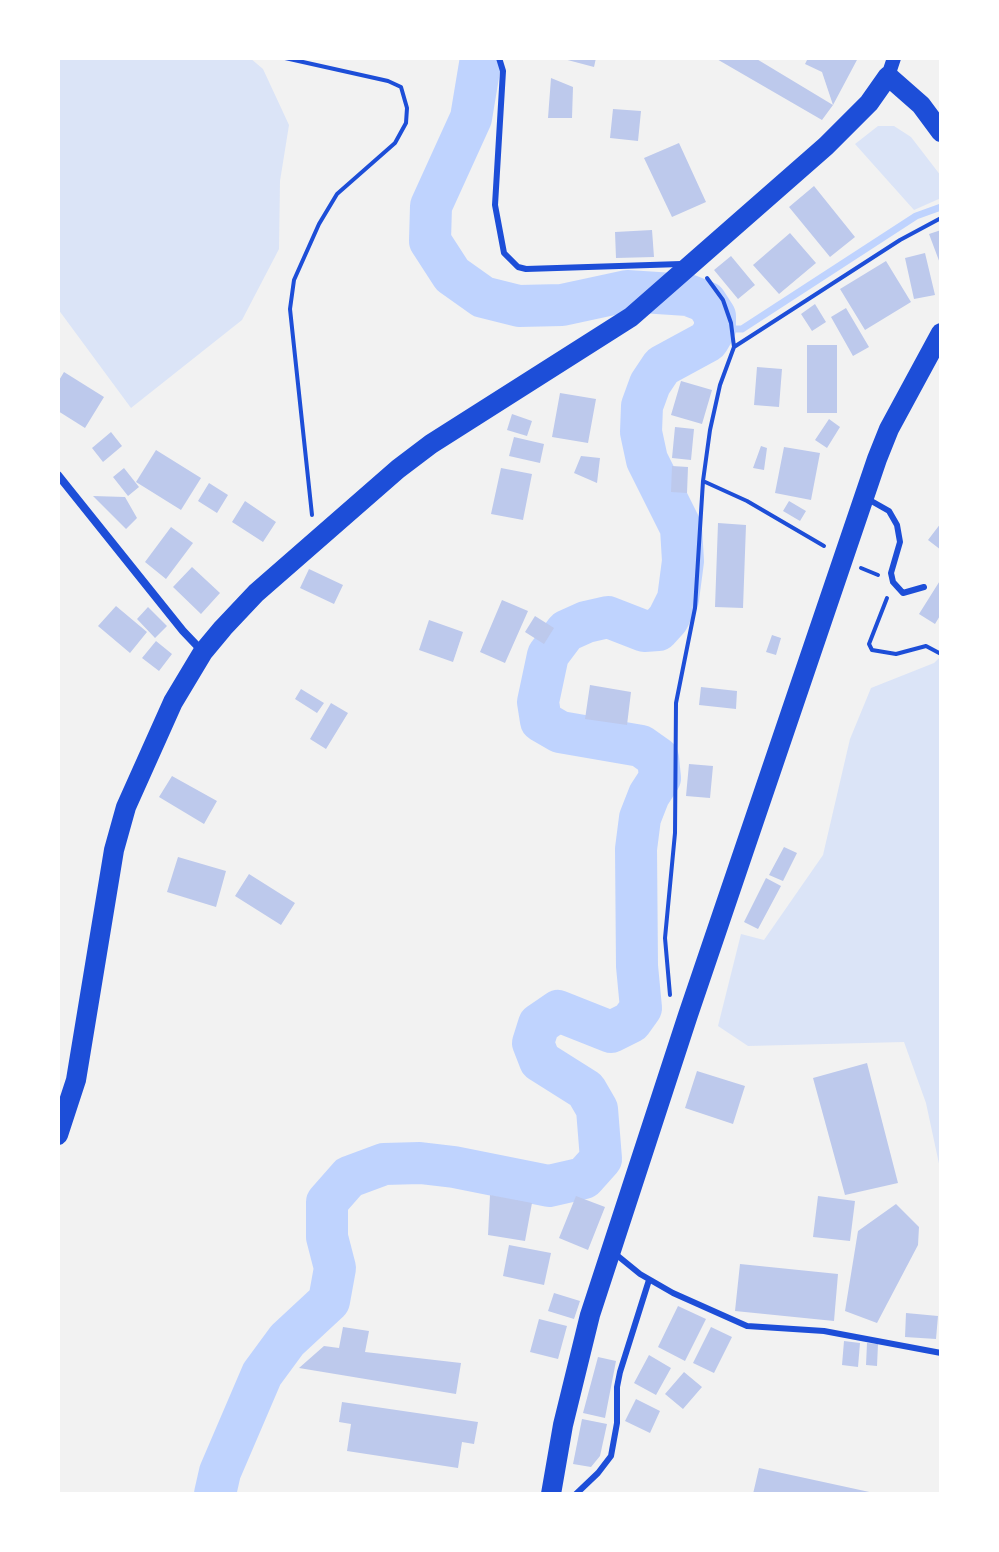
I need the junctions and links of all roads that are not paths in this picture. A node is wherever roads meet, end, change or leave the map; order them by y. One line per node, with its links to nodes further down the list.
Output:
1 (499, 58): 4 (lane)
2 (891, 67): 3 (main road); 4 (main road)
3 (941, 132)
4 (695, 264): 9 (main road)
5 (941, 333): 7 (main road)
6 (58, 475): 9 (street)
7 (863, 496): 8 (lane); 11 (main road)
8 (924, 587)
9 (203, 652): 10 (main road)
10 (58, 1135)
11 (610, 1250): 12 (lane); 14 (main road)
12 (649, 1280): 13 (lane); 15 (lane)
13 (941, 1353)
14 (551, 1494)
15 (576, 1494)

